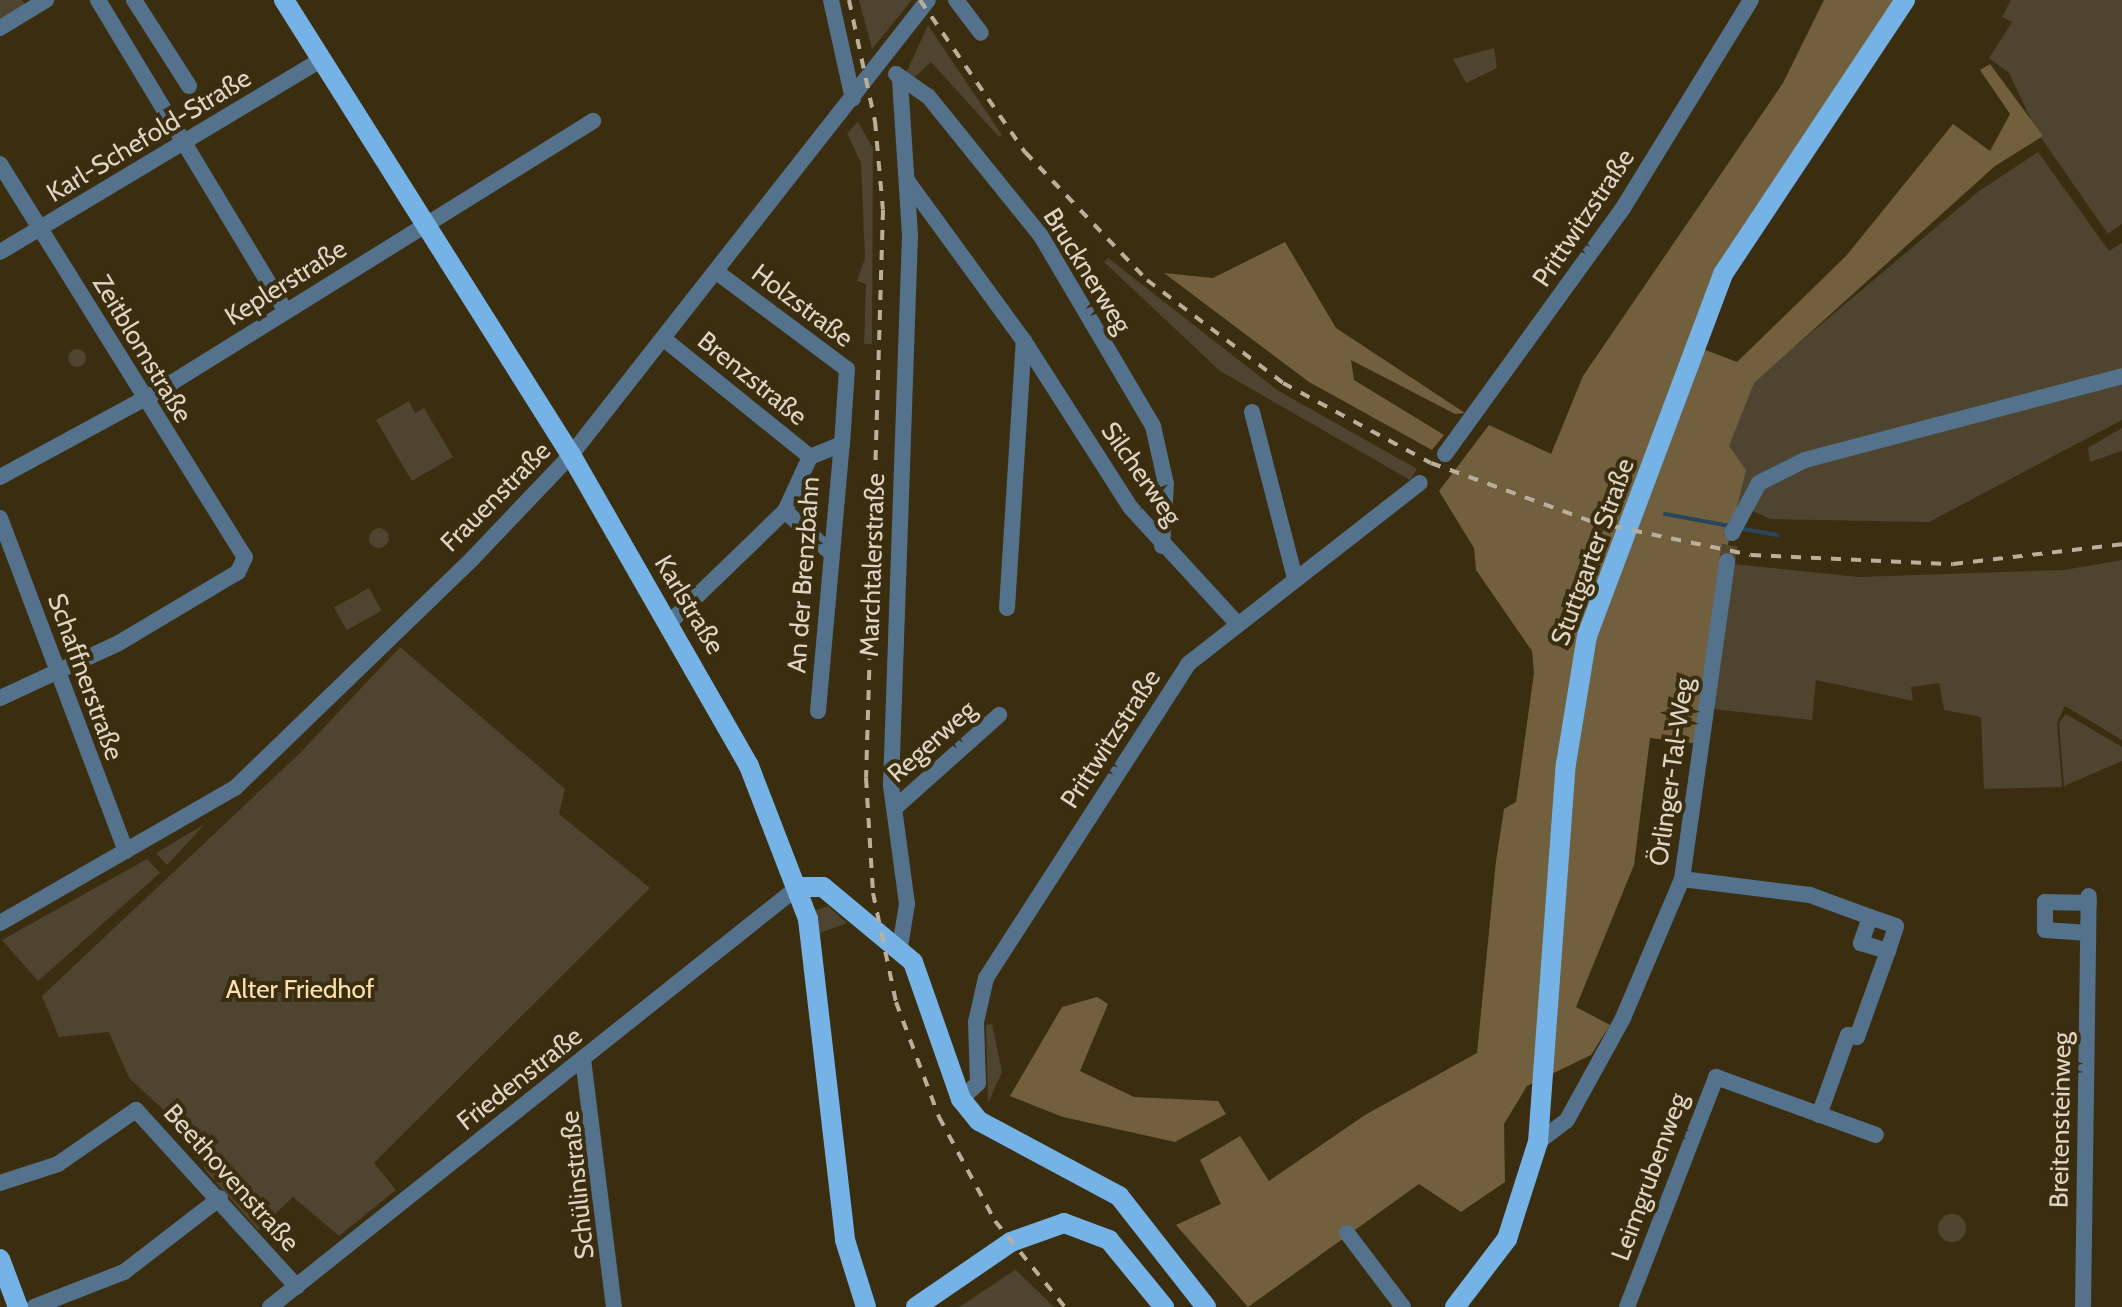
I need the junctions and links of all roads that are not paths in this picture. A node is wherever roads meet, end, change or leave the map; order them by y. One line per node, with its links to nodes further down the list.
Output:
1 (46, 0): 10 (street)
2 (98, 0): 19 (street)
3 (134, 0): 16 (street)
4 (284, 0): 13 (main road, Karlstraße)
5 (831, 0): 17 (street)
6 (928, 0): 14 (street, Frauenstraße)
7 (956, 0): 12 (street)
8 (1751, 0): 33 (street, Prittwitzstraße)
9 (1905, 0): 65 (main road, Stuttgarter Straße)
10 (25, 6): 11 (street)
11 (0, 28)
12 (981, 33)
13 (321, 60): 19 (street, Karl-Schefold-Straße); 22 (main road, Karlstraße)
14 (882, 66): 15 (street, Brucknerweg); 17 (street, Frauenstraße)
15 (900, 79): 21 (street); 41 (street, Brucknerweg)
16 (189, 86)
17 (857, 93): 25 (street, Frauenstraße)
18 (593, 121): 22 (street, Keplerstraße)
19 (185, 144): 23 (street, Karl-Schefold-Straße); 26 (street)
20 (0, 164): 23 (street, Zeitblomstraße)
21 (908, 182): 28 (street, Silcherweg); 52 (street, Marchtalerstraße)
22 (425, 224): 26 (street, Keplerstraße); 34 (main road, Karlstraße)
23 (41, 229): 24 (street, Karl-Schefold-Straße); 30 (street, Zeitblomstraße)
24 (0, 252)
25 (718, 273): 27 (street, Frauenstraße); 32 (street, Holzstraße)
26 (286, 312): 30 (street, Keplerstraße)
27 (664, 339): 34 (street, Frauenstraße); 35 (street, Brenzstraße)
28 (1024, 341): 41 (street, Silcherweg); 45 (street)
29 (2122, 376): 40 (street)
30 (145, 399): 36 (street, Keplerstraße); 48 (street, Zeitblomstraße)
31 (1252, 412): 44 (street)
32 (842, 444): 35 (street); 42 (street, An der Brenzbahn)
33 (1445, 454)
34 (571, 455): 47 (main road, Karlstraße); 53 (street, Frauenstraße)
35 (810, 457): 38 (street)
36 (0, 477)
37 (1420, 483): 44 (street, Prittwitzstraße)
38 (785, 511): 42 (street); 47 (street)
39 (0, 518): 48 (street, Schaffnerstraße)
40 (1734, 528)
41 (1162, 546): 46 (street, Silcherweg)
42 (831, 553): 50 (street, An der Brenzbahn)
43 (1727, 561): 54 (street, Örlinger-Tal-Weg)
44 (1295, 578): 46 (street, Prittwitzstraße)
45 (1007, 608)
46 (1236, 622): 62 (street, Prittwitzstraße)
47 (668, 624): 55 (main road, Karlstraße)
48 (60, 676): 49 (street); 53 (street, Schaffnerstraße)
49 (0, 698)
50 (818, 711)
51 (999, 715): 52 (street, Regerweg)
52 (897, 806): 59 (street, Marchtalerstraße)
53 (126, 851): 57 (street, Frauenstraße)
54 (1682, 879): 56 (street); 65 (street, Örlinger-Tal-Weg)
55 (798, 887): 59 (main road); 61 (street, Friedenstraße); 75 (main road, Karlstraße)
56 (1870, 917): 60 (street); 60 (street)
57 (0, 923)
58 (2088, 933): 58 (street, Breitensteinweg); 82 (street, Breitensteinweg)
59 (900, 947): 62 (main road)
60 (1888, 951): 63 (street)
61 (583, 1059): 70 (street, Friedenstraße); 74 (street, Schülinstraße)
62 (961, 1099): 78 (main road)
63 (1819, 1115): 64 (street, Leimgrubenweg); 81 (street, Leimgrubenweg)
64 (1876, 1135)
65 (1538, 1142): 80 (main road, Stuttgarter Straße)
66 (0, 1183): 67 (street, Beethovenstraße)
67 (220, 1198): 70 (street, Beethovenstraße); 72 (street)
68 (1347, 1233): 79 (street)
69 (0, 1259): 71 (main road)
70 (297, 1287): 73 (street, Friedenstraße)
71 (18, 1307)
72 (34, 1307)
73 (270, 1307)
74 (614, 1307)
75 (866, 1307)
76 (916, 1307): 77 (main road)
77 (1164, 1307)
78 (1206, 1307)
79 (1403, 1307)
80 (1455, 1307)
81 (1627, 1307)
82 (2083, 1307)

